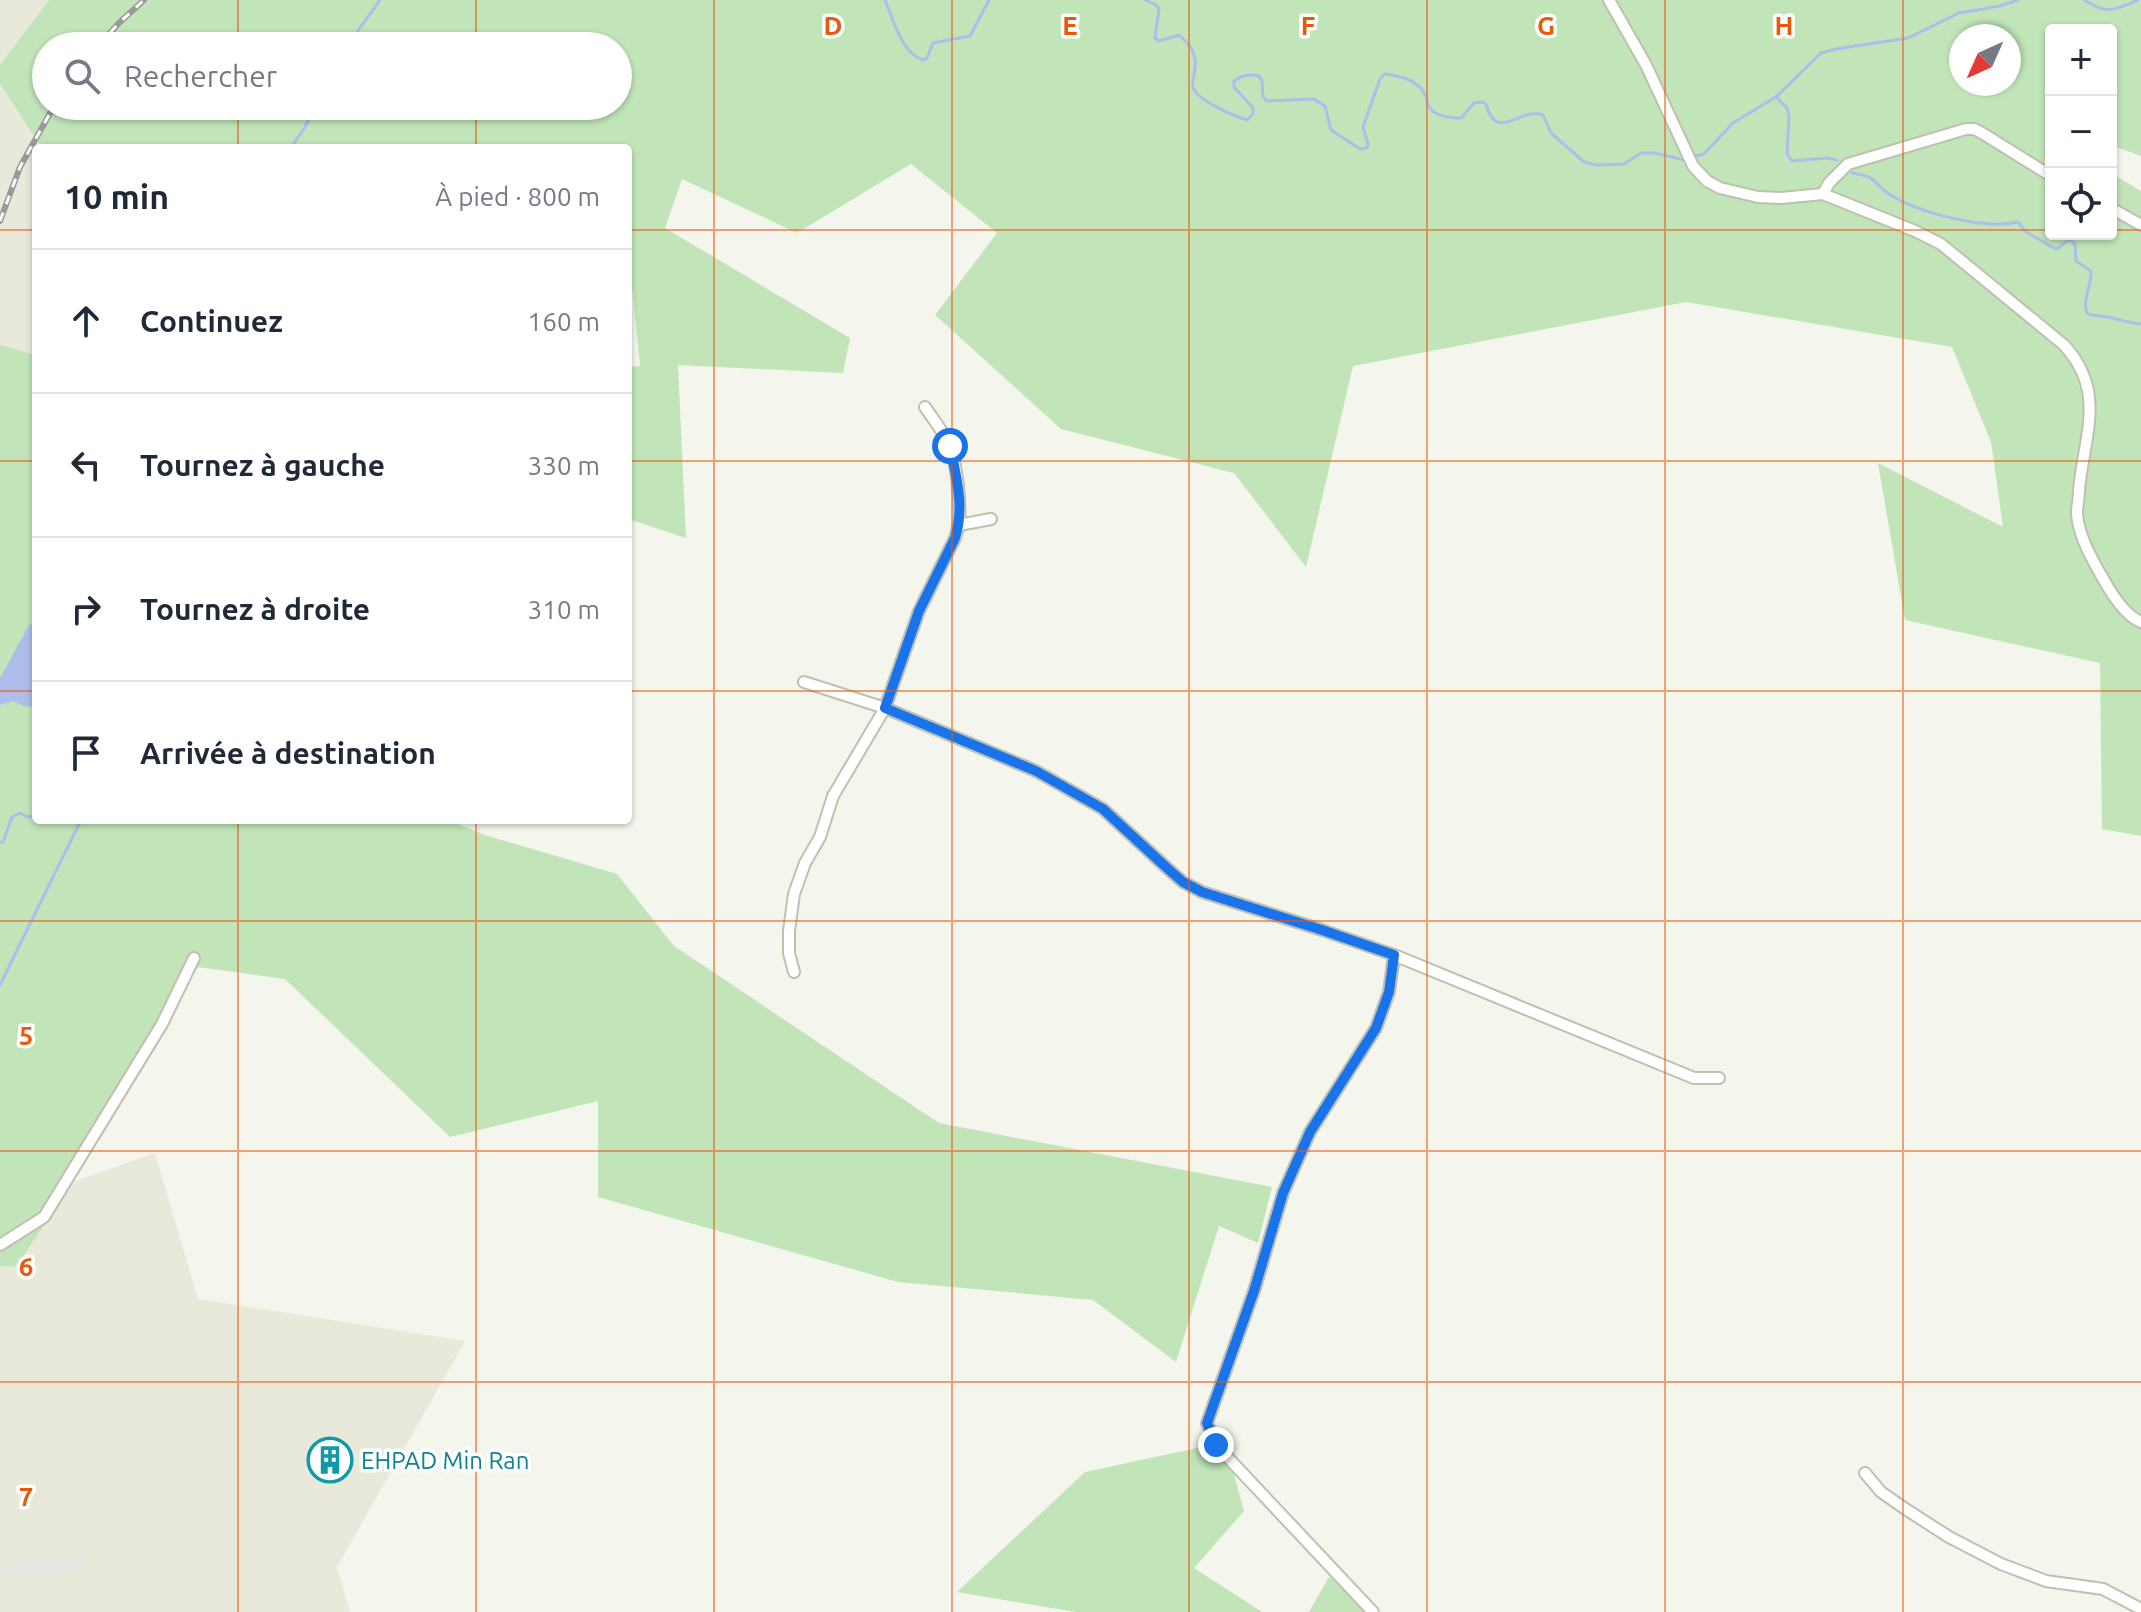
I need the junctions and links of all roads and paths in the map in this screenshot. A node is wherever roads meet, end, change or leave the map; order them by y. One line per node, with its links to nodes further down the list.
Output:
1 (1609, 0): 3 (street)
2 (2045, 172): 3 (street)
3 (1823, 194): 9 (street)
4 (2117, 211): 5 (street)
5 (2141, 225)
6 (925, 407): 8 (street)
7 (991, 519): 8 (street)
8 (959, 525): 11 (street)
9 (2141, 622)
10 (804, 682): 11 (street)
11 (885, 708): 12 (street); 14 (street)
12 (1394, 955): 15 (street); 19 (street)
13 (194, 958): 16 (street)
14 (794, 972)
15 (1719, 1078)
16 (0, 1245)
17 (1865, 1473): 18 (street)
18 (2141, 1609)
19 (1373, 1612)

